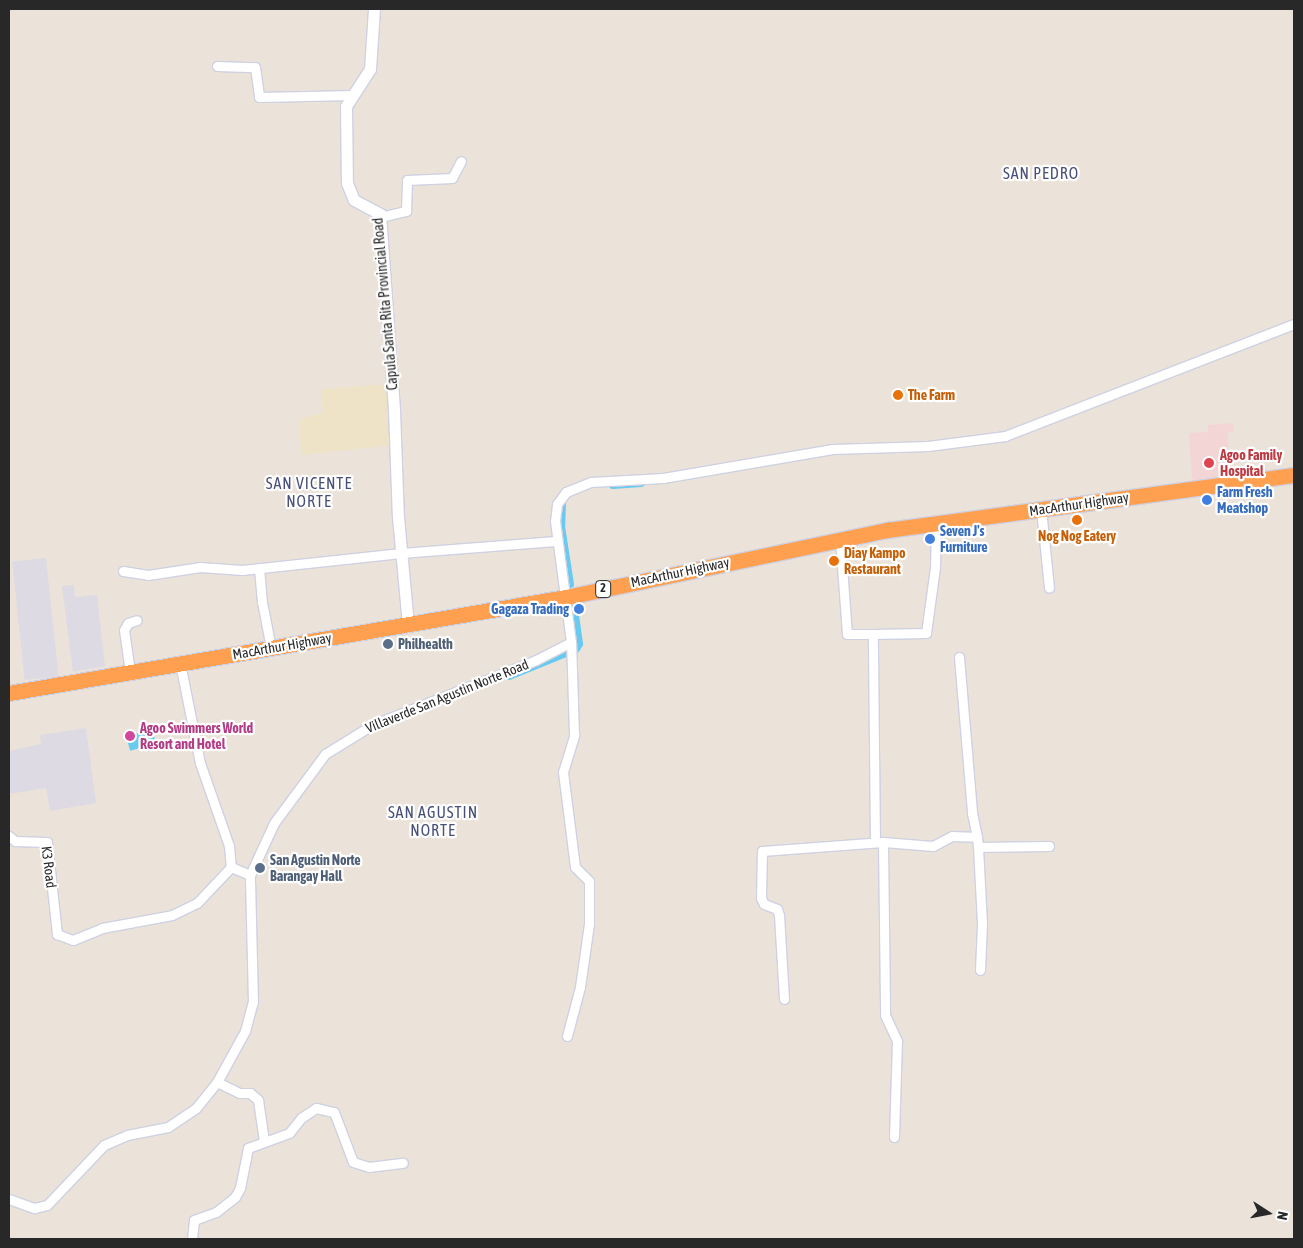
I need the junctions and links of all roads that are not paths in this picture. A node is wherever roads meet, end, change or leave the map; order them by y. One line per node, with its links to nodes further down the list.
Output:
1 (374, 9): 3 (street, Capula Santa Rita Provincial Road)
2 (217, 66): 3 (street)
3 (353, 95): 5 (street, Capula Santa Rita Provincial Road)
4 (461, 161): 5 (street)
5 (380, 217): 12 (street, Capula Santa Rita Provincial Road)
6 (1294, 324): 11 (street)
7 (1294, 475): 8 (highway, MacArthur Highway / 2)
8 (1041, 509): 9 (highway, MacArthur Highway / 2); 15 (street)
9 (936, 524): 10 (highway, MacArthur Highway / 2); 19 (street)
10 (840, 539): 16 (highway, MacArthur Highway / 2); 19 (street)
11 (556, 541): 12 (street); 16 (street)
12 (401, 552): 13 (street); 18 (street, Capula Santa Rita Provincial Road)
13 (260, 568): 14 (street); 21 (street)
14 (122, 571)
15 (1049, 588)
16 (566, 597): 18 (highway, MacArthur Highway / 2); 20 (street)
17 (137, 620): 24 (street)
18 (408, 624): 21 (highway, MacArthur Highway / 2)
19 (873, 634): 28 (street)
20 (571, 642): 32 (street, Villaverde San Agustin Norte Road); 35 (street)
21 (271, 648): 23 (highway, MacArthur Highway / 2)
22 (959, 657): 27 (street)
23 (180, 663): 24 (highway, MacArthur Highway / 2); 31 (street)
24 (130, 672): 25 (highway, MacArthur Highway / 2)
25 (9, 693)
26 (9, 836): 31 (street, K3 Road)
27 (977, 837): 28 (street); 30 (street)
28 (879, 842): 34 (street); 37 (street)
29 (1049, 846): 30 (street)
30 (978, 847): 33 (street)
31 (231, 867): 32 (street)
32 (250, 875): 36 (street, Villaverde San Agustin Norte Road)
33 (980, 970)
34 (784, 1000)
35 (567, 1036)
36 (217, 1082): 38 (street); 40 (street, Villaverde San Agustin Norte Road)
37 (894, 1137)
38 (264, 1141): 39 (street); 41 (street)
39 (403, 1163)
40 (9, 1199)
41 (192, 1239)

